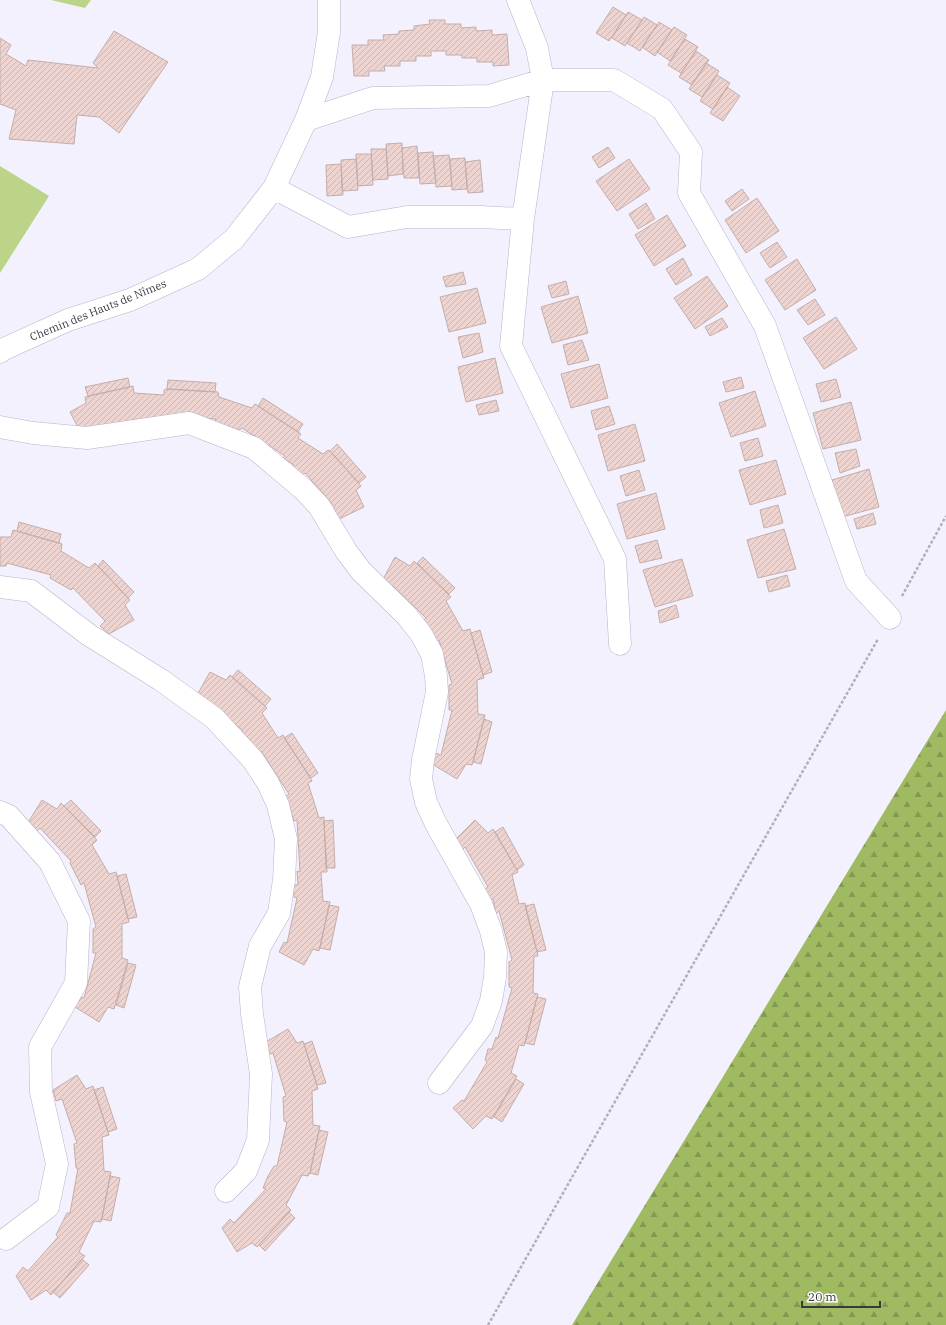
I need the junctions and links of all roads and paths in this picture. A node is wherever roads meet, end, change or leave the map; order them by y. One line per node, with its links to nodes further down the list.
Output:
1 (329, 0): 4 (street, Chemin des Hauts de Nîmes)
2 (518, 0): 3 (street)
3 (543, 80): 4 (street); 6 (street); 11 (street)
4 (306, 120): 5 (street, Chemin des Hauts de Nîmes)
5 (274, 188): 6 (street); 7 (street, Chemin des Hauts de Nîmes)
6 (523, 219): 12 (street)
7 (0, 352)
8 (0, 426): 14 (street)
9 (946, 516): 11 (path)
10 (0, 587): 15 (street)
11 (890, 618): 17 (path)
12 (620, 644)
13 (0, 812): 16 (street)
14 (439, 1083)
15 (226, 1191)
16 (6, 1239)
17 (488, 1325)

